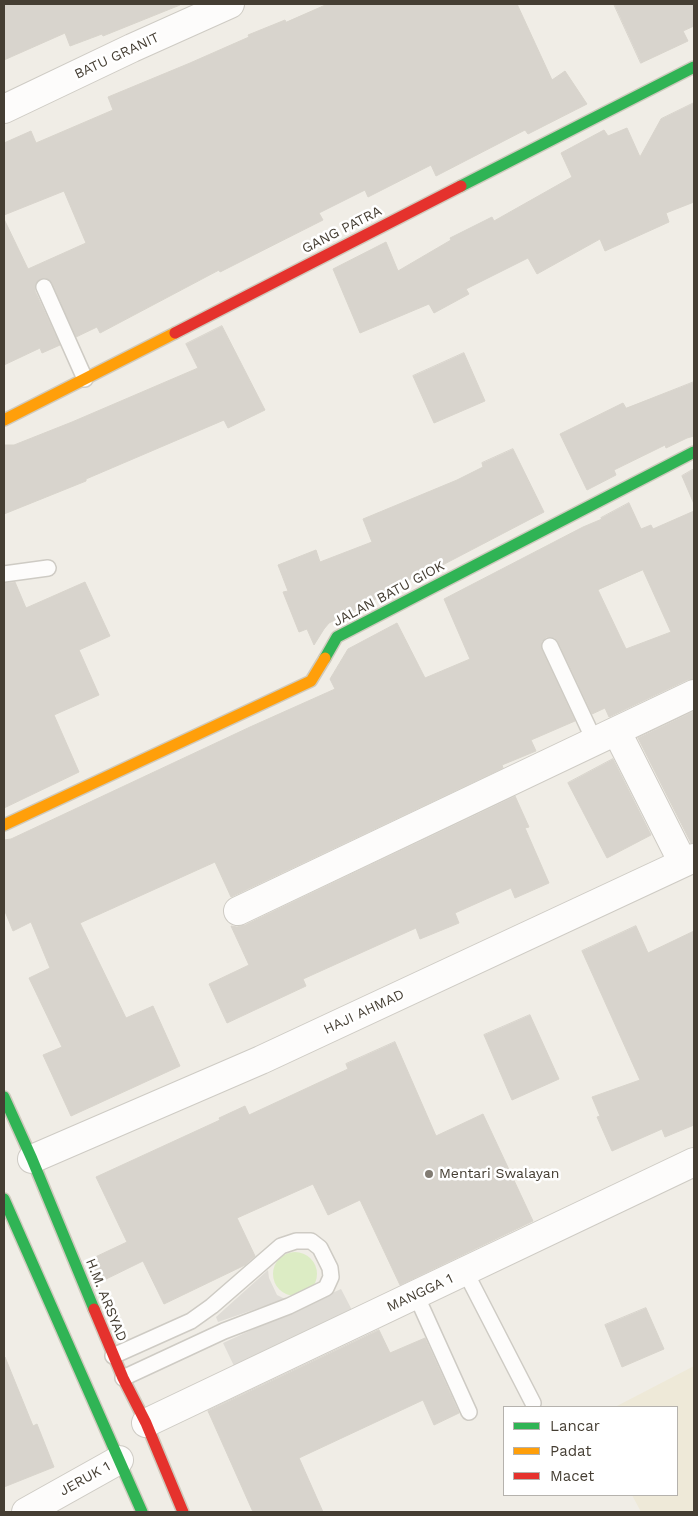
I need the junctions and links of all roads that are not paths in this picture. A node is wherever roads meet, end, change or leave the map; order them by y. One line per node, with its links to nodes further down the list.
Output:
1 (230, 4): 3 (street, BATU GRANIT)
2 (694, 67): 5 (street, GANG PATRA)
3 (4, 109)
4 (44, 287): 5 (lane)
5 (85, 378): 6 (street, GANG PATRA)
6 (4, 420)
7 (694, 452): 13 (street, JALAN BATU GIOK)
8 (48, 568): 9 (lane)
9 (4, 574)
10 (550, 646): 12 (lane)
11 (694, 694): 12 (street)
12 (606, 737): 14 (street); 15 (street)
13 (4, 825)
14 (689, 861): 17 (street, HAJI AHMAD)
15 (238, 911)
16 (4, 1098): 17 (street, H.M. ARSYAD)
17 (32, 1159): 22 (street, H.M. ARSYAD)
18 (694, 1162): 20 (street, MANGGA 1)
19 (4, 1202): 27 (street)
20 (465, 1271): 21 (street, MANGGA 1); 24 (lane)
21 (416, 1294): 25 (lane); 26 (street, MANGGA 1)
22 (113, 1356): 23 (street, H.M. ARSYAD); 23 (lane)
23 (122, 1378): 26 (street, H.M. ARSYAD)
24 (533, 1403)
25 (469, 1412)
26 (146, 1423): 30 (street, H.M. ARSYAD)
27 (119, 1460): 28 (street, JERUK 1); 29 (street)
28 (26, 1512)
29 (142, 1512)
30 (183, 1512)

